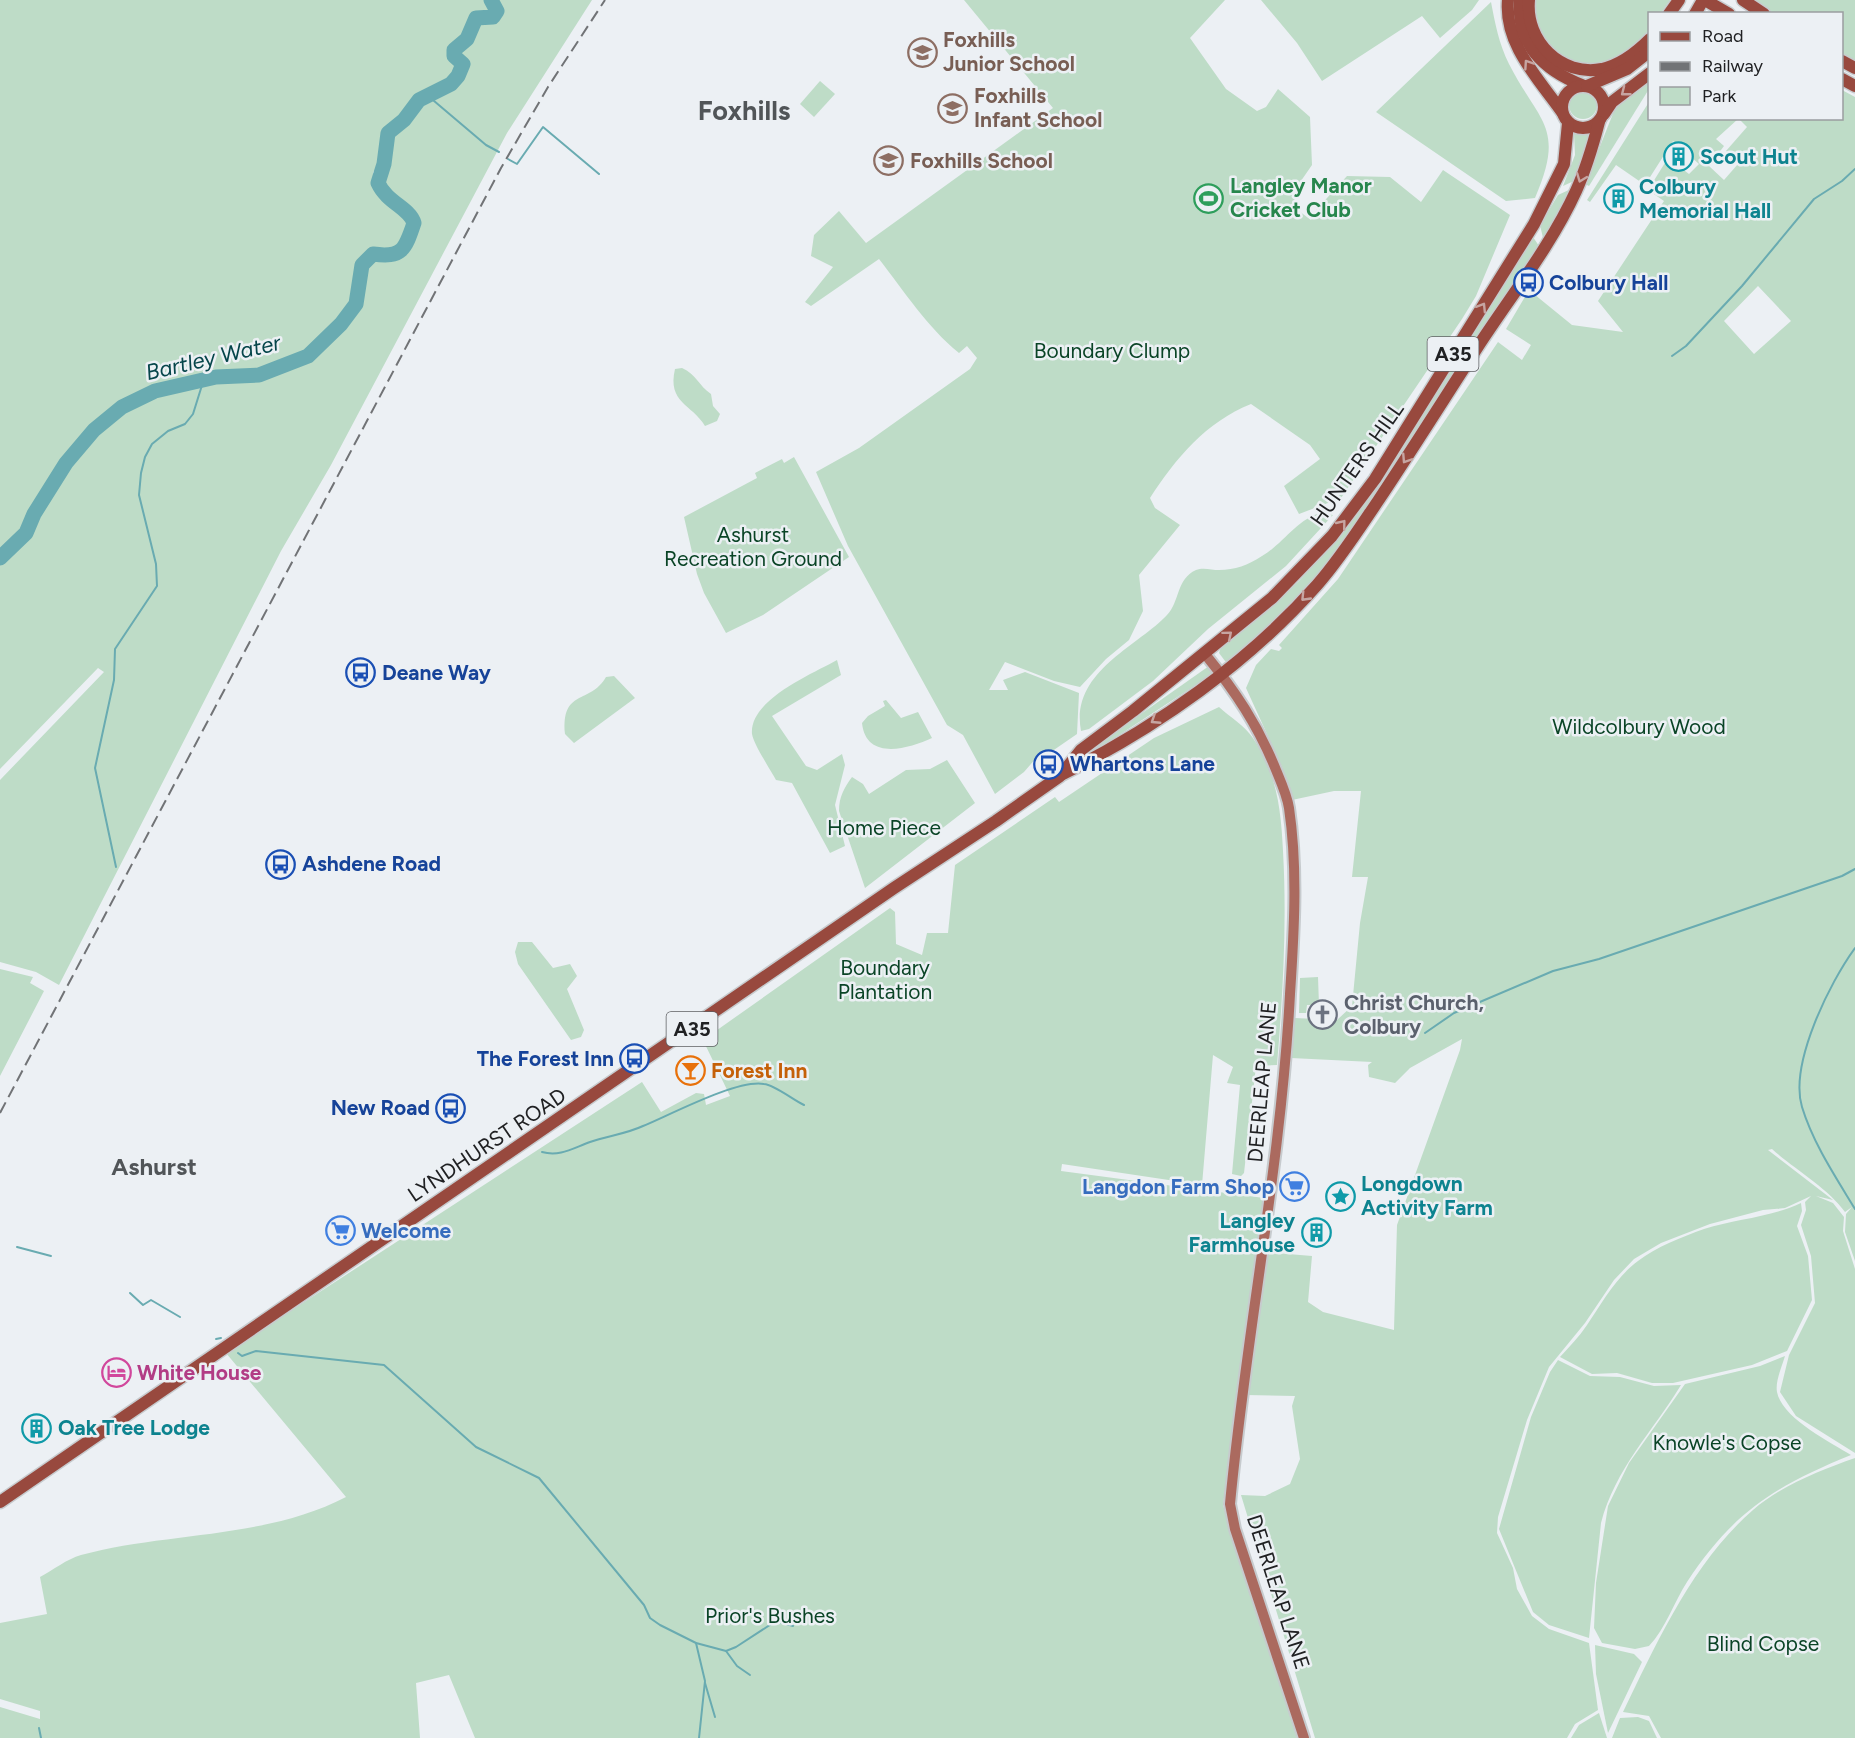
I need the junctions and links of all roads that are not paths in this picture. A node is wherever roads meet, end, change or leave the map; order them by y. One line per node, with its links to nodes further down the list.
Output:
1 (1508, 0): 14 (main road, one-way to 1)
2 (1520, 0): 13 (main road)
3 (1528, 0): 10 (main road)
4 (1704, 0): 7 (main road)
5 (1715, 0): 8 (main road)
6 (1743, 0): 9 (main road)
7 (1726, 12)
8 (1733, 12)
9 (1761, 12)
10 (1648, 40)
11 (1648, 53): 13 (main road)
12 (1648, 75): 15 (main road, A35, one-way to 15)
13 (1585, 85): 14 (main road); 15 (main road)
14 (1562, 112): 16 (main road)
15 (1601, 118): 16 (main road); 18 (main road, HUNTERS HILL / A35, one-way to 18)
16 (1569, 123): 17 (main road, HUNTERS HILL / A35, one-way to 16)
17 (1205, 654): 18 (street, DEERLEAP LANE); 19 (main road, HUNTERS HILL / A35)
18 (1222, 674): 19 (main road, HUNTERS HILL / A35, one-way to 19); 22 (street, DEERLEAP LANE)
19 (1059, 776): 20 (main road, HUNTERS HILL / A35)
20 (996, 821): 21 (main road, LYNDHURST ROAD / A35)
21 (0, 1502)
22 (1304, 1738)

